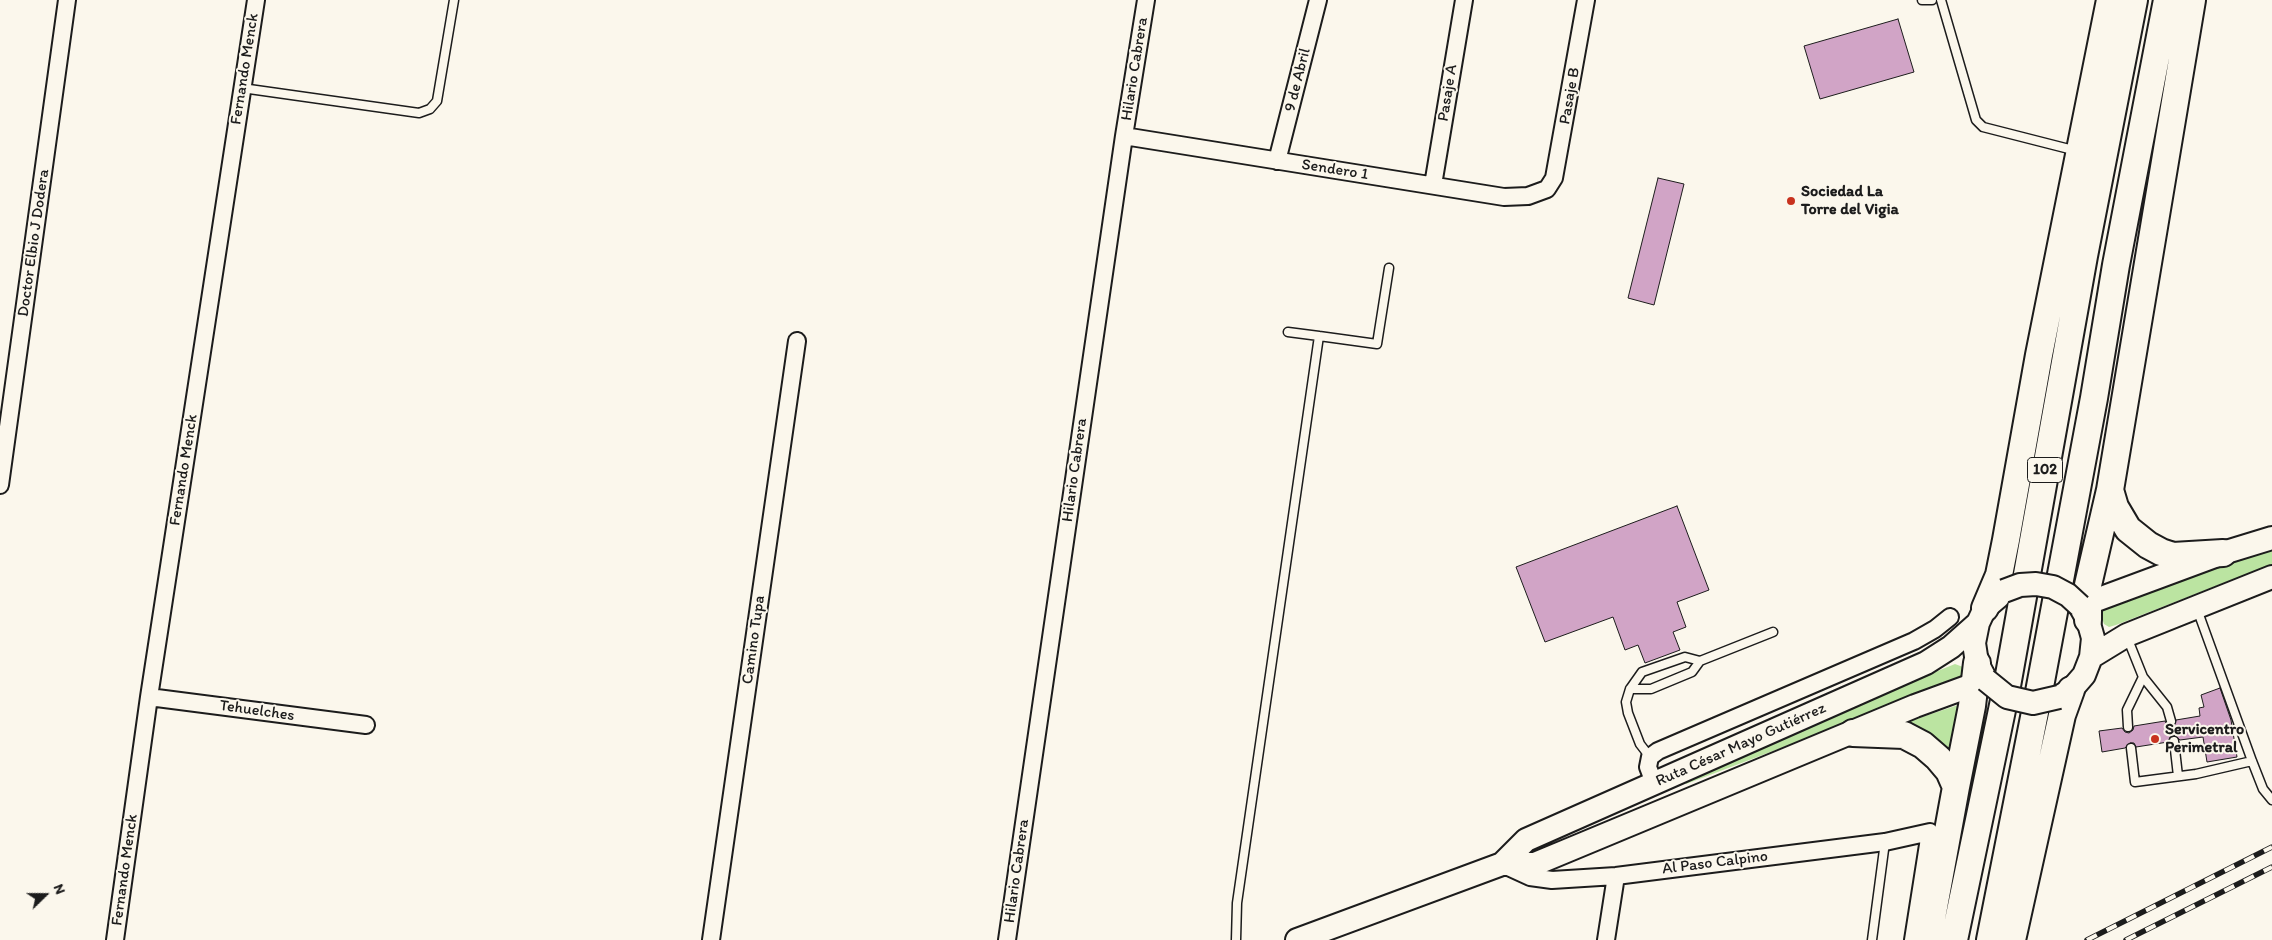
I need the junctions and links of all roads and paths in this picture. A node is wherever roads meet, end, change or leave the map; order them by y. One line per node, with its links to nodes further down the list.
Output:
1 (67, 0): 25 (street, Doctor Elbio J Dodera)
2 (256, 0): 15 (street, Fernando Menck)
3 (454, 0): 15 (lane)
4 (1146, 0): 16 (street, Hilario Cabrera)
5 (1318, 0): 18 (street, 9 de Abril)
6 (1464, 0): 19 (street, Pasaje A)
7 (1586, 0): 20 (street, Pasaje B)
8 (1922, 0): 9 (lane)
9 (1932, 0)
10 (1941, 0): 17 (lane)
11 (2110, 0): 17 (highway)
12 (2134, 0): 67 (highway, 102)
13 (2167, 0): 68 (highway, 102)
14 (2192, 0): 26 (highway)
15 (242, 88): 42 (street, Fernando Menck)
16 (1124, 136): 18 (street, Sendero 1); 60 (street, Hilario Cabrera)
17 (2079, 152): 30 (highway)
18 (1277, 160): 19 (street, Sendero 1)
19 (1433, 186): 20 (street, Sendero 1)
20 (1547, 189)
21 (1389, 268): 23 (lane)
22 (1288, 332): 23 (lane)
23 (1319, 336): 61 (lane)
24 (798, 341): 59 (street, Camino Tupa)
25 (0, 485)
26 (2110, 490): 28 (highway); 32 (highway)
27 (2272, 538): 28 (main road)
28 (2222, 553): 32 (main road)
29 (2272, 577): 31 (main road)
30 (1989, 607): 32 (main road, bridge); 38 (main road); 52 (main road, Ruta César Mayo Gutiérrez)
31 (2196, 607): 35 (main road); 50 (lane)
32 (2085, 610): 36 (main road)
33 (1950, 617): 49 (street)
34 (1773, 632): 37 (lane)
35 (2127, 635): 36 (main road); 39 (lane)
36 (2091, 657): 41 (main road)
37 (1700, 661): 40 (lane); 40 (lane)
38 (1979, 675): 41 (main road, bridge); 46 (main road, Ruta César Mayo Gutiérrez); 53 (highway)
39 (2143, 677): 43 (lane); 45 (lane)
40 (1630, 689): 49 (lane)
41 (2065, 694): 69 (highway)
42 (149, 696): 44 (street, Tehuelches); 58 (street, Fernando Menck)
43 (2171, 721)
44 (366, 726)
45 (2128, 727)
46 (1853, 733): 53 (highway); 56 (main road, Ruta César Mayo Gutiérrez)
47 (2174, 741): 51 (lane)
48 (2131, 748): 51 (lane)
49 (1650, 757): 52 (street)
50 (2252, 761): 51 (lane); 54 (lane)
51 (2178, 776)
52 (1654, 783): 56 (main road, Ruta César Mayo Gutiérrez)
53 (1956, 787): 66 (highway)
54 (2272, 800)
55 (1885, 842): 57 (street, Al Paso Calpino); 64 (lane); 65 (street, Al Paso Calpino)
56 (1502, 864): 57 (street, Al Paso Calpino); 62 (main road, Ruta César Mayo Gutiérrez)
57 (1616, 876): 63 (street)
58 (115, 940)
59 (711, 940)
60 (1007, 940)
61 (1236, 940)
62 (1298, 940)
63 (1606, 940)
64 (1872, 940)
65 (1913, 940)
66 (1928, 940)
67 (1954, 940)
68 (1990, 940)
69 (2012, 940)

